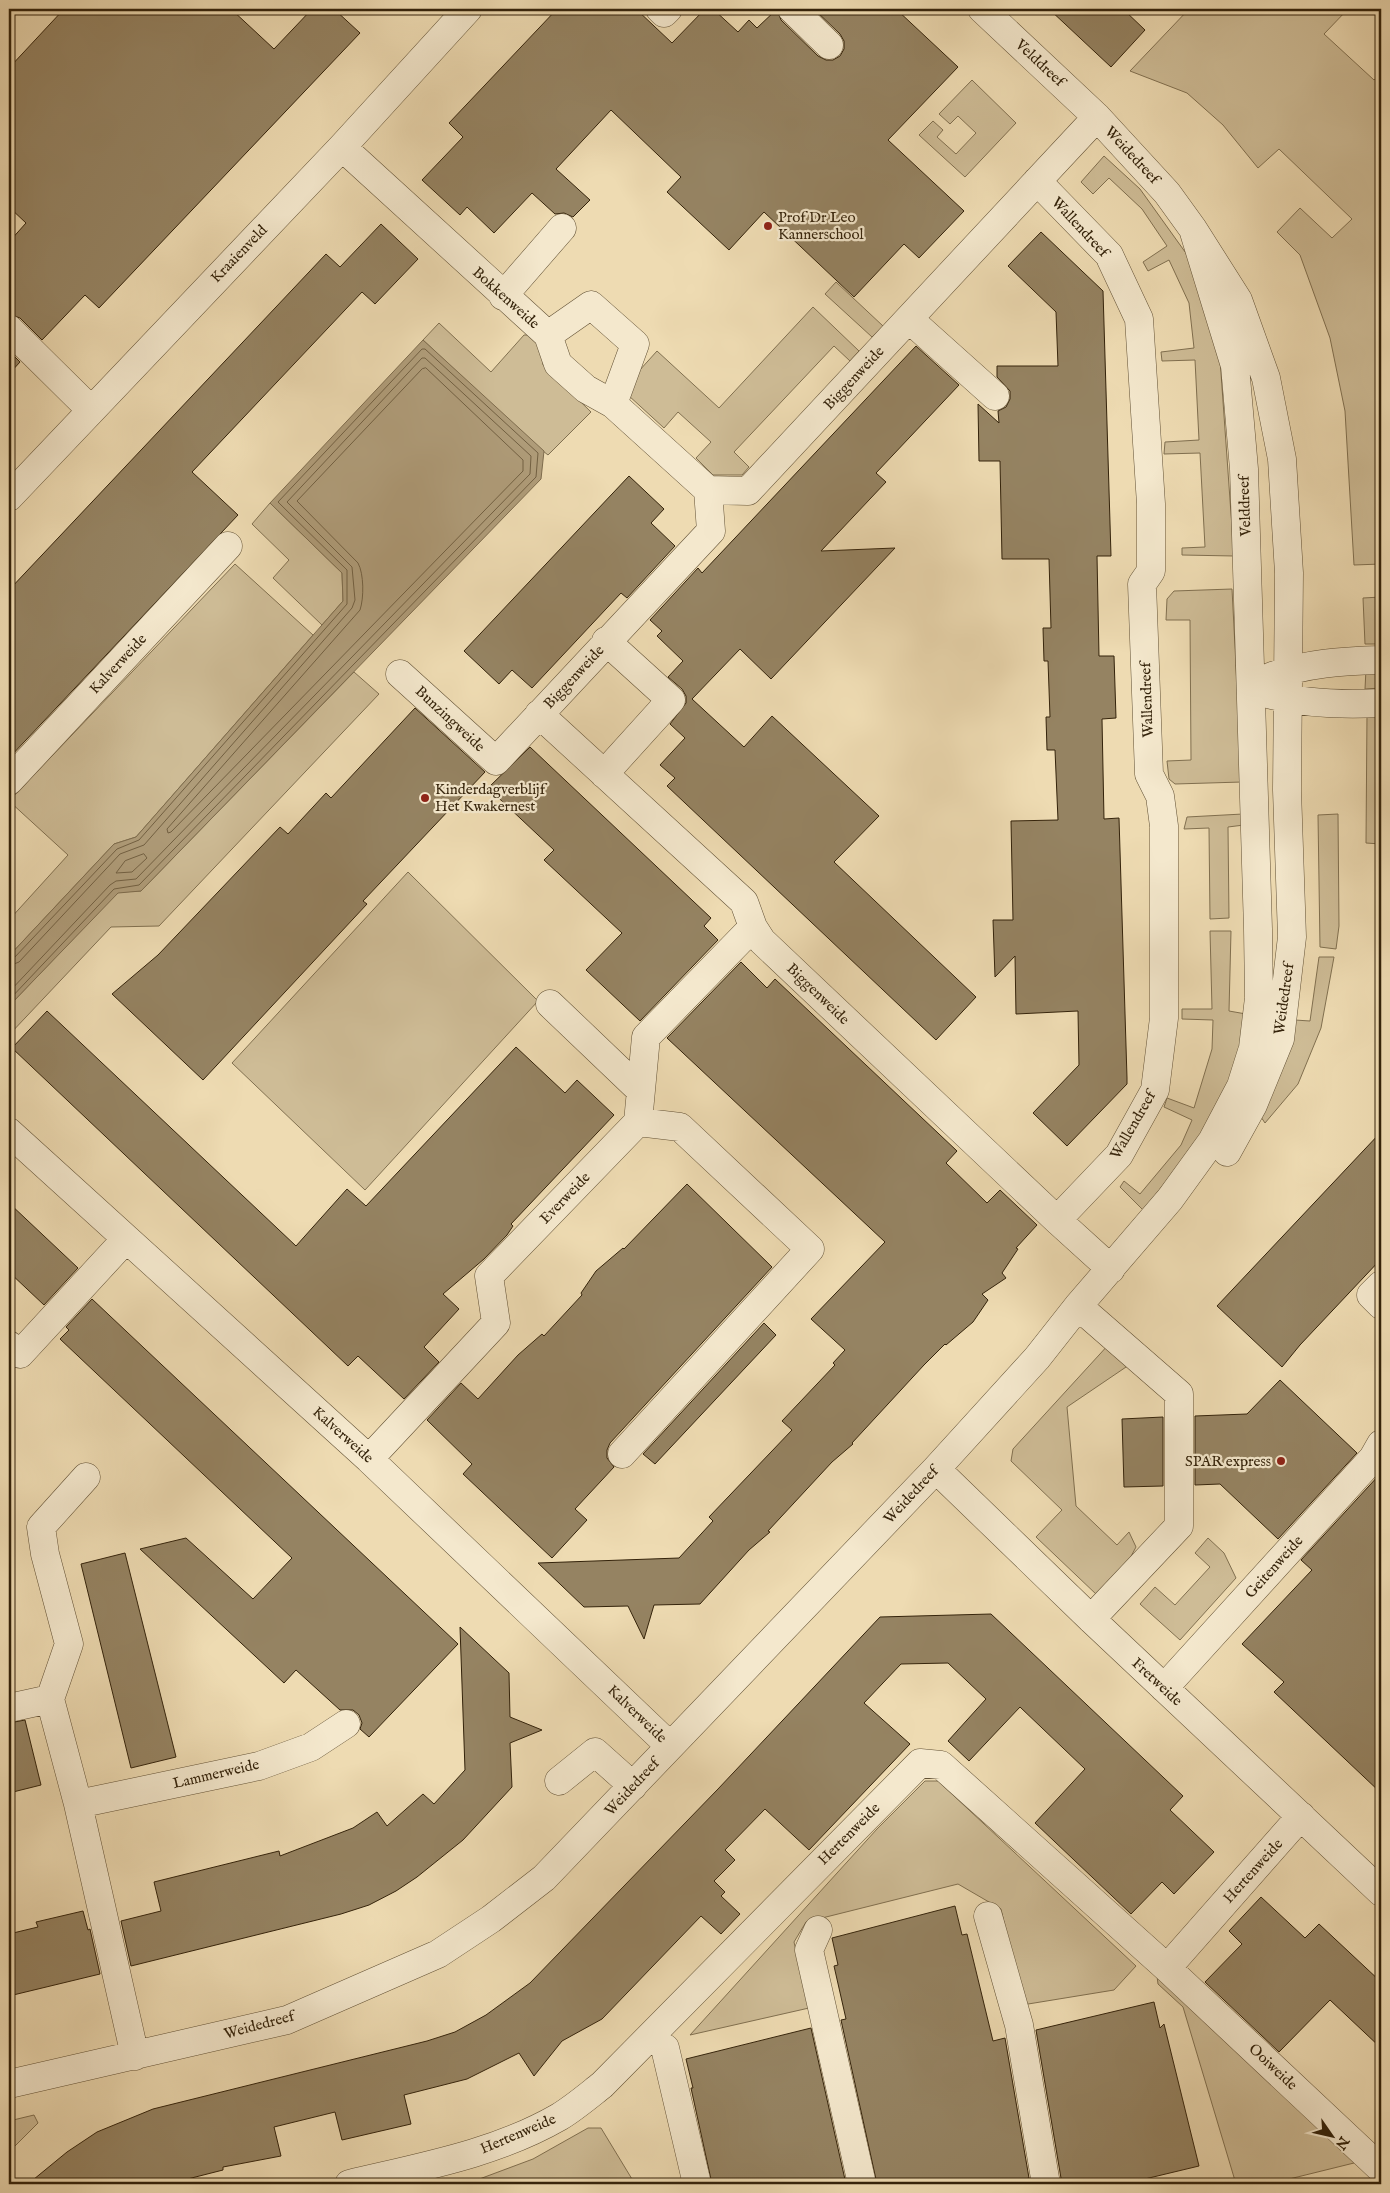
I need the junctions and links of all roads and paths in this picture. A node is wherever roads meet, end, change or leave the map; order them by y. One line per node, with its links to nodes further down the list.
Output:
1 (660, 9): 2 (street)
2 (668, 9)
3 (792, 9): 6 (street)
4 (982, 9): 7 (street, Velddreef)
5 (460, 11): 8 (street, Kraaienveld)
6 (829, 45)
7 (1097, 117): 9 (street, Biggenweide); 10 (street, Weidedreef)
8 (342, 147): 13 (street, Bokkenweide); 19 (street, Kraaienveld)
9 (1037, 181): 14 (street, Biggenweide); 39 (street, Wallendreef)
10 (1167, 192): 12 (street, Velddreef)
11 (562, 228): 13 (street)
12 (1193, 229): 25 (street, Velddreef); 27 (street, Velddreef)
13 (503, 296): 16 (street, Bokkenweide)
14 (909, 319): 17 (street); 20 (street, Biggenweide)
15 (9, 329): 19 (street)
16 (548, 335): 18 (street, Bokkenweide); 18 (street)
17 (995, 396)
18 (613, 404): 20 (street, Bokkenweide)
19 (90, 410): 21 (street, Kraaienveld)
20 (708, 490): 23 (street, Biggenweide)
21 (9, 497)
22 (228, 546): 32 (street, Kalverweide)
23 (606, 641): 30 (street, Biggenweide); 31 (street)
24 (1381, 660): 25 (street)
25 (1287, 670): 27 (street); 28 (street, Weidedreef)
26 (400, 674): 30 (street, Bunzingweide)
27 (1250, 687): 28 (street); 33 (street, Velddreef)
28 (1287, 699): 29 (street); 41 (street, Weidedreef)
29 (1381, 703)
30 (539, 714): 31 (street, Biggenweide)
31 (604, 774): 34 (street, Biggenweide)
32 (9, 781)
33 (1254, 791): 41 (street, Weidedreef)
34 (753, 927): 36 (street); 39 (street, Biggenweide)
35 (550, 1004): 36 (street)
36 (640, 1090): 37 (street)
37 (638, 1122): 47 (street); 48 (street, Everweide)
38 (9, 1132): 40 (street, Kalverweide)
39 (1057, 1220): 41 (street, Biggenweide)
40 (126, 1239): 45 (street); 48 (street, Kalverweide)
41 (1111, 1269): 43 (street, Weidedreef)
42 (1381, 1285): 44 (street)
43 (1078, 1306): 49 (street, Weidedreef); 51 (street)
44 (1381, 1306)
45 (9, 1345)
46 (1381, 1444): 52 (street, Geitenweide)
47 (622, 1454)
48 (369, 1459): 56 (street, Kalverweide)
49 (936, 1469): 51 (street, Fretweide); 56 (street, Weidedreef)
50 (86, 1477): 53 (street)
51 (1092, 1620): 52 (street, Fretweide)
52 (1164, 1688): 60 (street, Fretweide)
53 (50, 1699): 54 (street); 59 (street)
54 (9, 1708)
55 (346, 1724): 59 (street, Lammerweide)
56 (670, 1746): 58 (street, Weidedreef)
57 (559, 1781): 58 (street)
58 (632, 1786): 66 (street, Weidedreef)
59 (78, 1804): 66 (street)
60 (1301, 1816): 61 (street, Fretweide); 64 (street, Hertenweide)
61 (1381, 1892)
62 (988, 1916): 72 (street)
63 (818, 1930): 71 (street)
64 (1167, 1968): 68 (street, Ooiweide); 69 (street, Hertenweide)
65 (665, 2048): 70 (street)
66 (135, 2056): 67 (street, Weidedreef)
67 (9, 2084)
68 (1379, 2167)
69 (349, 2184)
70 (696, 2184)
71 (862, 2184)
72 (1046, 2184)

